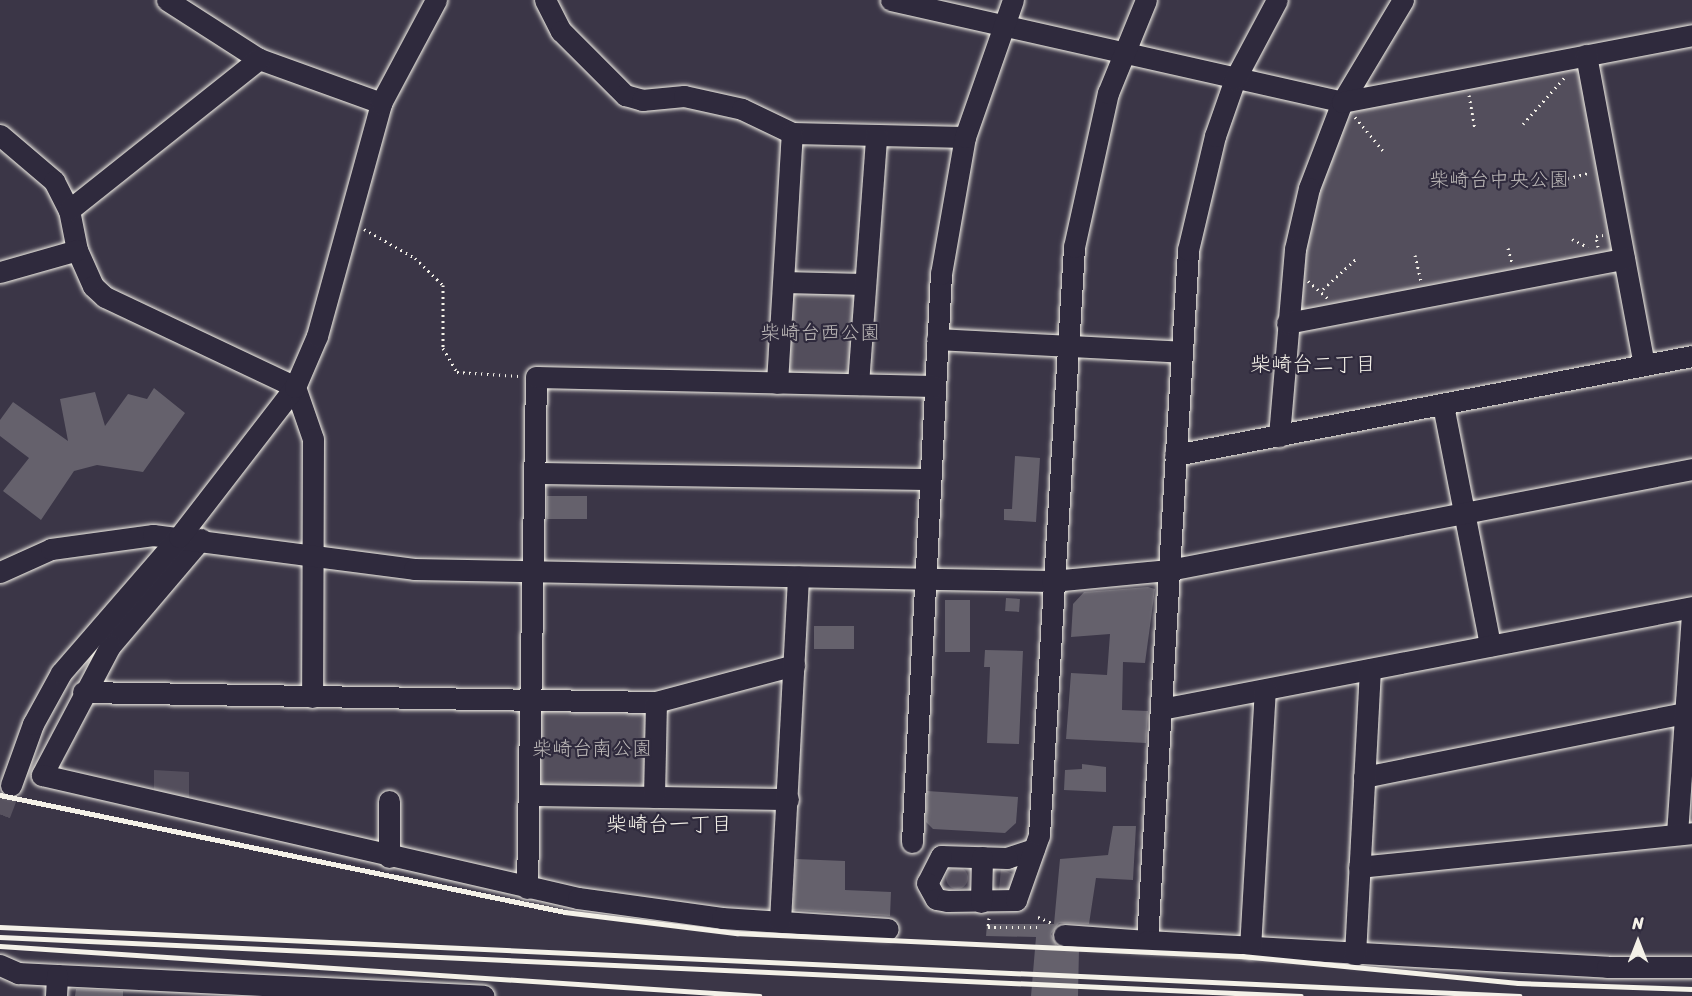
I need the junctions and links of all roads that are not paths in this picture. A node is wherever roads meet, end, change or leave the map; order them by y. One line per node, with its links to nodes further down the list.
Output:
1 (167, 0): 13 (street)
2 (436, 0): 16 (street)
3 (545, 0): 17 (street)
4 (891, 0): 9 (street)
5 (1013, 0): 9 (street)
6 (1146, 0): 11 (street)
7 (1277, 0): 14 (street)
8 (1403, 0): 15 (street)
9 (1001, 29): 11 (street); 20 (street)
10 (1692, 35): 12 (street)
11 (1122, 55): 14 (street); 29 (street)
12 (1586, 55): 15 (street); 23 (street)
13 (259, 59): 16 (street); 21 (street)
14 (1235, 79): 15 (street); 30 (street)
15 (1342, 102): 27 (street)
16 (381, 103): 36 (street)
17 (792, 133): 19 (street); 25 (street)
18 (0, 135): 21 (street)
19 (876, 136): 20 (street); 26 (street)
20 (965, 136): 28 (street)
21 (69, 210): 22 (street)
22 (77, 250): 24 (street); 36 (street)
23 (1624, 259): 27 (street); 32 (street)
24 (0, 272)
25 (784, 282): 26 (street); 33 (street)
26 (864, 284): 34 (street)
27 (1287, 323): 38 (street)
28 (937, 339): 29 (street); 35 (street)
29 (1066, 346): 30 (street); 52 (street)
30 (1181, 352): 39 (street)
31 (1692, 356): 32 (street)
32 (1644, 365): 37 (street)
33 (777, 383): 34 (street); 41 (street)
34 (858, 384): 35 (street)
35 (934, 386): 42 (street)
36 (296, 387): 44 (street); 46 (street)
37 (1443, 405): 38 (street); 43 (street)
38 (1279, 436): 39 (street)
39 (1175, 455): 47 (street)
40 (1692, 469): 43 (street)
41 (535, 473): 42 (street); 48 (street)
42 (930, 479): 51 (street)
43 (1464, 513): 47 (street); 55 (street)
44 (179, 537): 45 (street); 49 (street); 66 (street)
45 (201, 539): 46 (street); 59 (street)
46 (311, 559): 48 (street); 60 (street)
47 (1169, 570): 52 (street); 63 (street)
48 (532, 571): 50 (street); 61 (street)
49 (0, 572)
50 (798, 576): 51 (street); 56 (street)
51 (923, 579): 52 (street); 72 (street)
52 (1053, 581): 73 (street)
53 (1692, 607): 55 (street)
54 (1692, 612): 64 (street)
55 (1490, 645): 57 (street)
56 (794, 664): 62 (street); 69 (street)
57 (1370, 669): 58 (street); 65 (street)
58 (1265, 690): 63 (street); 87 (street)
59 (83, 692): 60 (street); 75 (street)
60 (312, 697): 61 (street)
61 (532, 700): 62 (street); 67 (street)
62 (656, 702): 68 (street)
63 (1161, 709): 86 (street)
64 (1685, 713): 65 (street); 71 (street)
65 (1364, 777): 78 (street)
66 (11, 785)
67 (530, 795): 68 (street); 81 (street)
68 (654, 797): 69 (street)
69 (788, 799): 83 (street)
70 (389, 801): 75 (street)
71 (1685, 833): 78 (street)
72 (912, 842): 74 (street); 80 (street)
73 (1034, 849): 77 (street); 79 (street)
74 (942, 856): 76 (street); 80 (street)
75 (389, 857): 81 (street)
76 (982, 857): 77 (street); 82 (street)
77 (1007, 858): 79 (street)
78 (1359, 867): 88 (street)
79 (1025, 869): 82 (street)
80 (927, 883): 82 (street)
81 (528, 888): 83 (street)
82 (985, 909)
83 (780, 921): 84 (street)
84 (888, 929)
85 (1064, 935): 86 (street)
86 (1147, 941): 87 (street)
87 (1250, 948): 88 (street)
88 (1355, 955): 90 (street)
89 (0, 965): 91 (street)
90 (1692, 967)
91 (57, 986): 92 (street)
92 (295, 990): 93 (street)
93 (483, 996)

